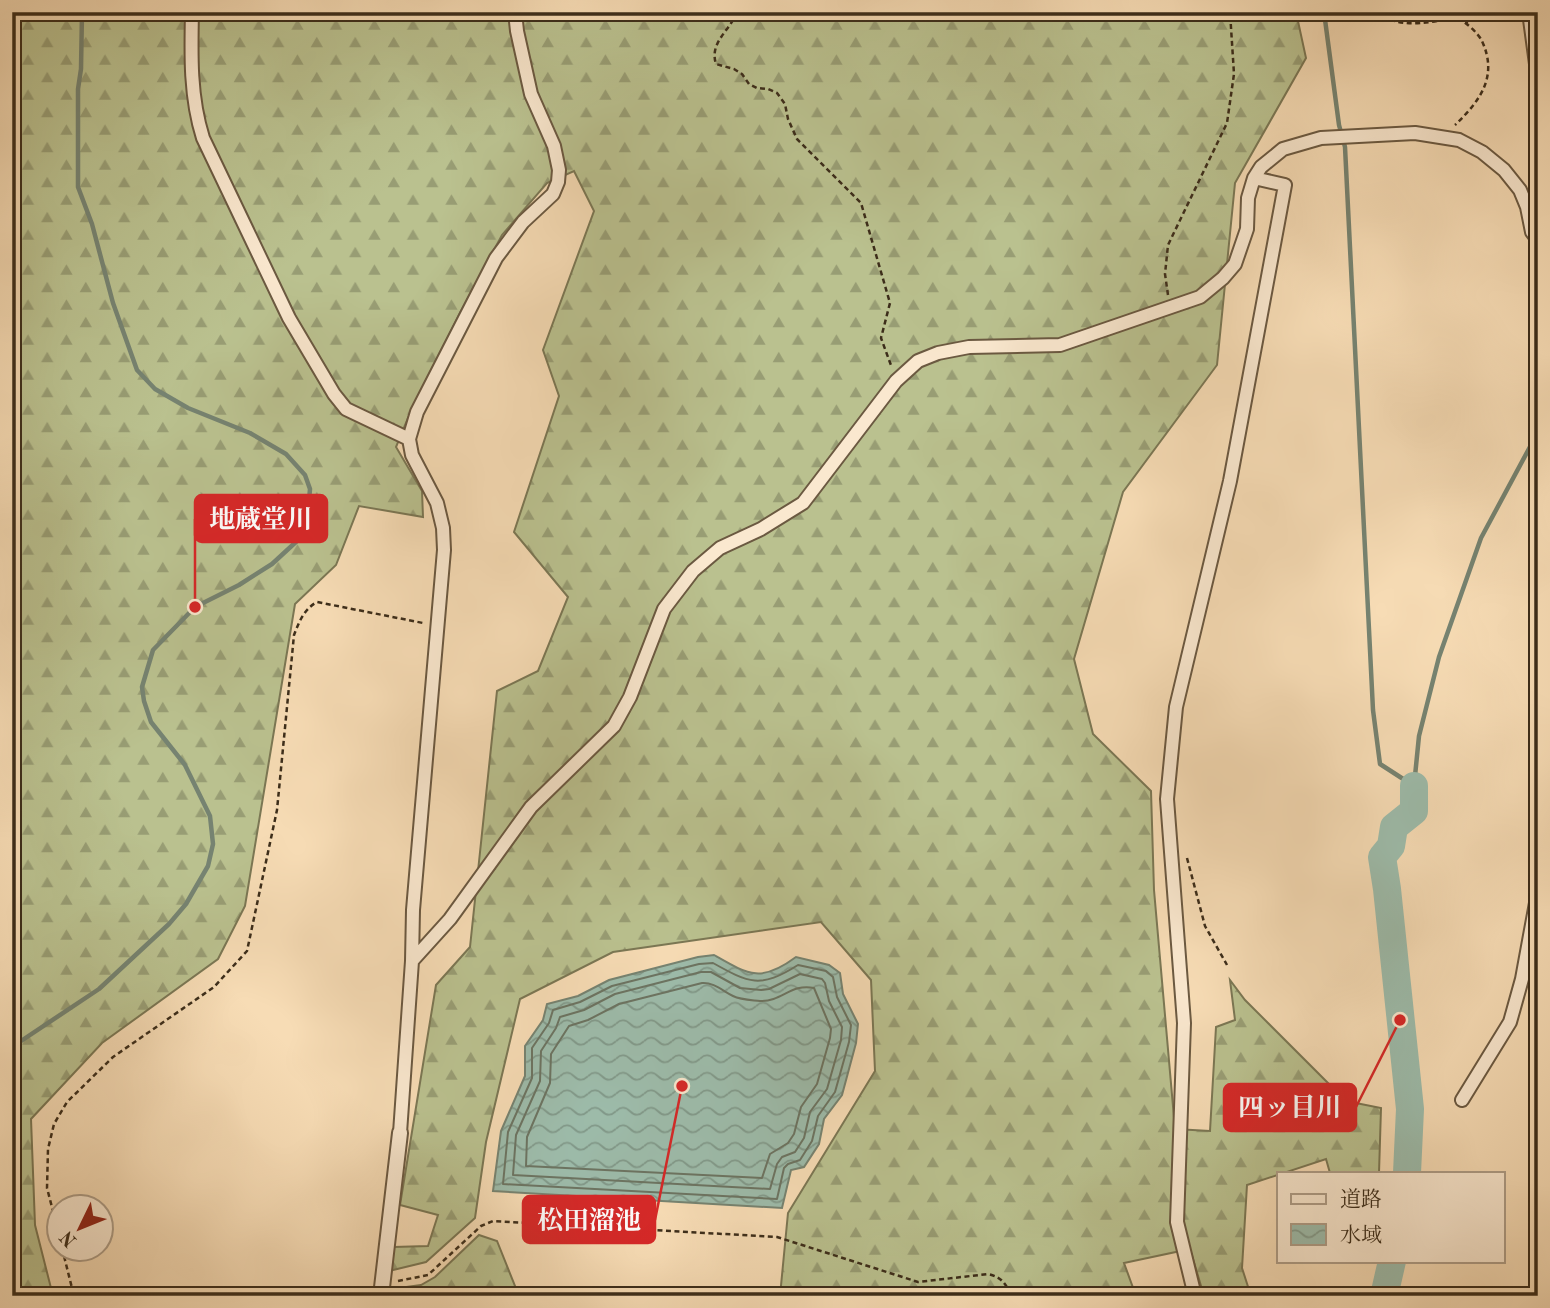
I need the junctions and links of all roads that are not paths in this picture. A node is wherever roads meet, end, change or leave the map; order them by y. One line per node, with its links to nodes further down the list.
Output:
1 (192, 12): 7 (street)
2 (516, 12): 7 (street)
3 (1529, 12): 4 (street)
4 (1538, 79)
5 (1254, 178): 6 (street); 9 (street); 14 (street)
6 (1538, 240)
7 (409, 439): 9 (street)
8 (1538, 892): 10 (street)
9 (412, 961): 11 (street)
10 (1462, 1100)
11 (400, 1133): 13 (street)
12 (1538, 1285): 15 (street)
13 (381, 1290)
14 (1195, 1296)
15 (1535, 1296)

